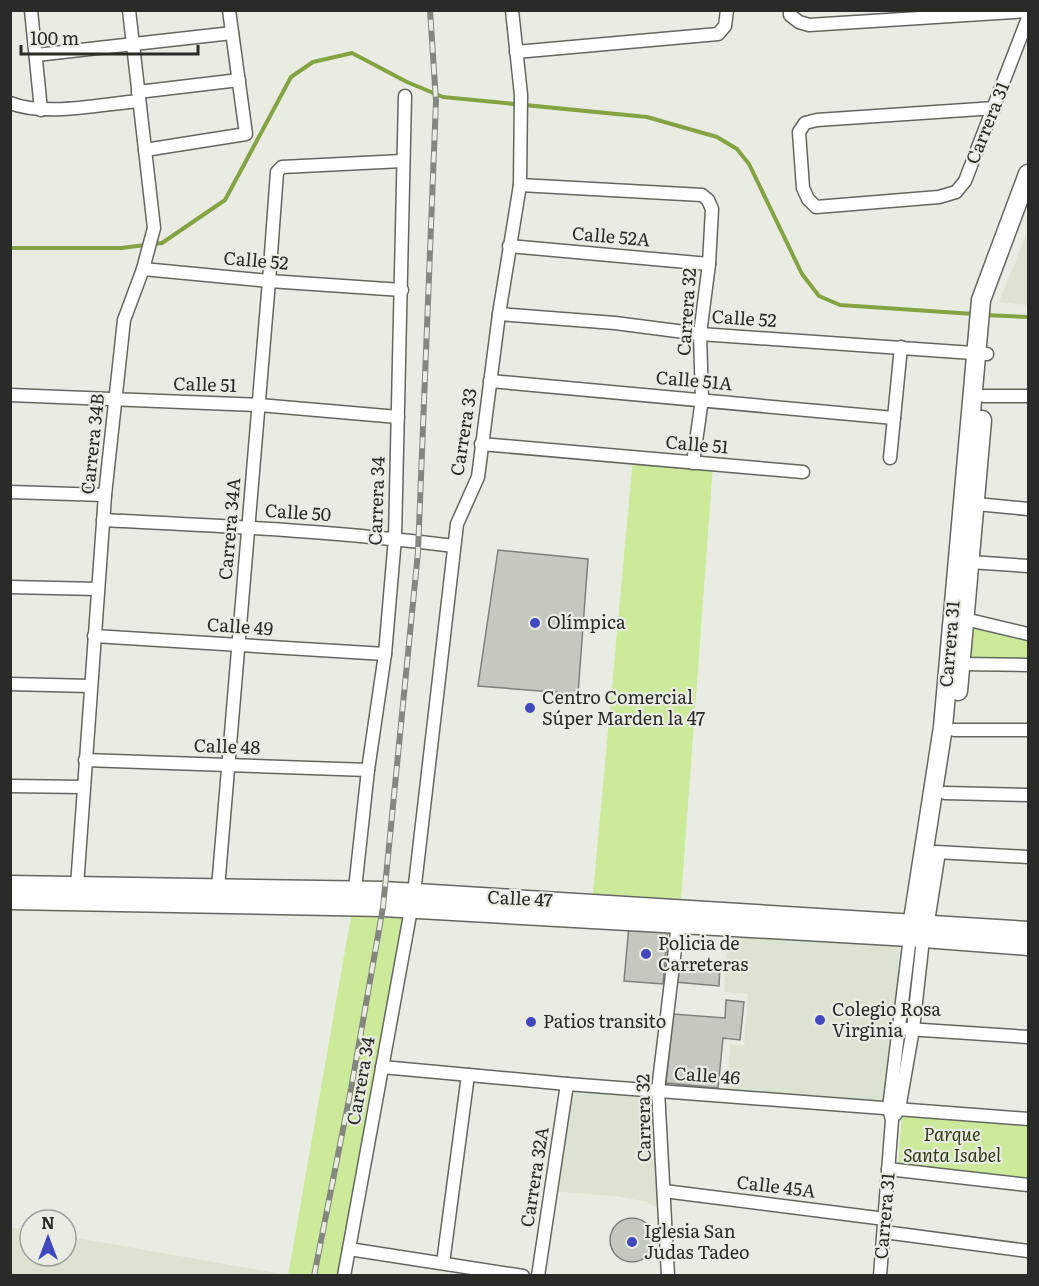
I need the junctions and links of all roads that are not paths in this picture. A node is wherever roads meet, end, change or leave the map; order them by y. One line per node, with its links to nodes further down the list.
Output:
1 (31, 10): 12 (street)
2 (129, 10): 10 (street, Carrera 34B)
3 (230, 10): 9 (street)
4 (512, 10): 11 (street, Carrera 33)
5 (727, 10): 11 (street)
6 (790, 10): 7 (street)
7 (1029, 11)
8 (1029, 18): 17 (street, Carrera 31)
9 (232, 33): 10 (street); 13 (street)
10 (133, 44): 12 (street); 14 (street, Carrera 34B)
11 (516, 52): 22 (street, Carrera 33)
12 (36, 55): 18 (street)
13 (238, 80): 14 (street); 19 (street)
14 (139, 96): 18 (street); 19 (street, Carrera 34B)
15 (405, 96): 20 (street, Carrera 34)
16 (10, 103): 18 (street)
17 (995, 108): 17 (street, Carrera 31)
18 (41, 110)
19 (145, 150): 26 (street, Carrera 34B)
20 (402, 161): 27 (street, Carrera 34A); 28 (street, Carrera 34)
21 (1029, 174): 29 (main road, Carrera 31)
22 (519, 185): 24 (street, Carrera 33); 25 (street, Carrera 32)
23 (1029, 206): 29 (main road, Carrera 31)
24 (509, 246): 25 (street, Calle 52A); 30 (street, Carrera 33)
25 (709, 264): 31 (street, Carrera 32)
26 (143, 269): 27 (street, Calle 52); 39 (street, Carrera 34B)
27 (269, 281): 28 (street, Calle 52); 40 (street, Carrera 34A)
28 (402, 290): 41 (street, Carrera 34)
29 (986, 306): 33 (main road, Carrera 31)
30 (499, 314): 31 (street, Calle 52); 34 (street, Carrera 33)
31 (700, 334): 32 (street, Calle 52); 38 (street, Carrera 32)
32 (901, 347): 33 (street, Calle 52); 42 (street)
33 (982, 353): 36 (main road, Carrera 31); 76 (main road, Carrera 31)
34 (490, 381): 38 (street, Calle 51A); 43 (street, Carrera 33)
35 (10, 395): 39 (street, Calle 51)
36 (984, 396): 37 (street); 49 (main road, Carrera 31)
37 (1029, 396)
38 (702, 399): 42 (street, Calle 51A); 45 (street, Carrera 32)
39 (115, 400): 40 (street, Calle 51); 48 (street, Carrera 34B)
40 (259, 405): 41 (street, Calle 51); 52 (street, Carrera 34A)
41 (398, 417): 53 (street, Carrera 34)
42 (894, 418): 44 (street)
43 (481, 444): 45 (street, Calle 51); 54 (street, Carrera 33)
44 (890, 458)
45 (693, 463): 46 (street, Calle 51)
46 (803, 472)
47 (10, 492): 48 (street)
48 (105, 495): 51 (street, Carrera 34B)
49 (976, 504): 50 (street); 55 (main road, Carrera 31)
50 (1029, 509)
51 (103, 520): 52 (street, Calle 50); 58 (street, Carrera 34B)
52 (248, 528): 53 (street, Calle 50); 62 (street, Carrera 34A)
53 (395, 538): 54 (street, Calle 50); 63 (street, Carrera 34)
54 (454, 546): 84 (street, Carrera 33)
55 (970, 562): 56 (street); 59 (main road, Carrera 31)
56 (1029, 567)
57 (10, 587): 58 (street)
58 (98, 589): 61 (street, Carrera 34B)
59 (965, 619): 60 (street); 64 (main road, Carrera 31)
60 (1029, 634)
61 (94, 636): 62 (street, Calle 49); 67 (street, Carrera 34B)
62 (238, 644): 63 (street, Calle 49); 71 (street, Carrera 34A)
63 (385, 654): 72 (street, Carrera 34)
64 (961, 664): 65 (street); 68 (main road, Carrera 31)
65 (1029, 665)
66 (10, 684): 67 (street)
67 (90, 686): 70 (street, Carrera 34B)
68 (954, 730): 69 (street); 76 (main road, Carrera 31)
69 (1029, 730)
70 (85, 760): 71 (street, Calle 48); 74 (street, Carrera 34B)
71 (228, 766): 72 (street, Calle 48); 81 (street, Carrera 34A)
72 (368, 770): 82 (street, Carrera 34)
73 (10, 786): 74 (street)
74 (83, 787): 80 (street, Carrera 34B)
75 (1029, 795): 76 (street)
76 (940, 800): 77 (main road, Carrera 31); 86 (main road, Carrera 31)
77 (936, 852): 78 (street); 86 (main road, Carrera 31)
78 (1029, 856)
79 (10, 885): 80 (main road, Calle 47)
80 (77, 886): 81 (main road, Calle 47)
81 (218, 888): 82 (main road, Calle 47)
82 (354, 898): 83 (main road, Calle 47); 84 (main road, Calle 47)
83 (10, 900)
84 (412, 901): 85 (main road, Calle 47); 86 (main road, Calle 47); 92 (street, Carrera 34)
85 (678, 924): 86 (main road, Calle 47); 95 (street, Carrera 32)
86 (917, 931): 87 (main road, Calle 47); 88 (main road, Calle 47); 89 (street, Carrera 31); 90 (street, Carrera 31)
87 (1029, 931)
88 (1029, 946)
89 (898, 1028): 90 (street); 96 (street, Carrera 31)
90 (913, 1029): 91 (street); 96 (street, Carrera 31)
91 (1029, 1037)
92 (382, 1067): 93 (street, Calle 46); 103 (street, Carrera 34)
93 (468, 1075): 94 (street, Calle 46); 105 (street)
94 (567, 1084): 95 (street, Calle 46); 108 (street, Carrera 32A)
95 (658, 1090): 96 (street, Calle 46); 100 (street, Carrera 32)
96 (893, 1112): 97 (street, Calle 46); 98 (street, Carrera 31)
97 (1029, 1119)
98 (888, 1169): 99 (street); 101 (street, Carrera 31)
99 (1029, 1185)
100 (664, 1191): 101 (street, Calle 45A); 109 (street, Carrera 32)
101 (885, 1219): 102 (street, Carrera 31)
102 (884, 1232): 104 (street); 110 (street, Carrera 31)
103 (349, 1249): 105 (street); 106 (street, Carrera 34)
104 (1029, 1251)
105 (443, 1263): 107 (street)
106 (344, 1275)
107 (523, 1275)
108 (538, 1275)
109 (668, 1275)
110 (880, 1275)

